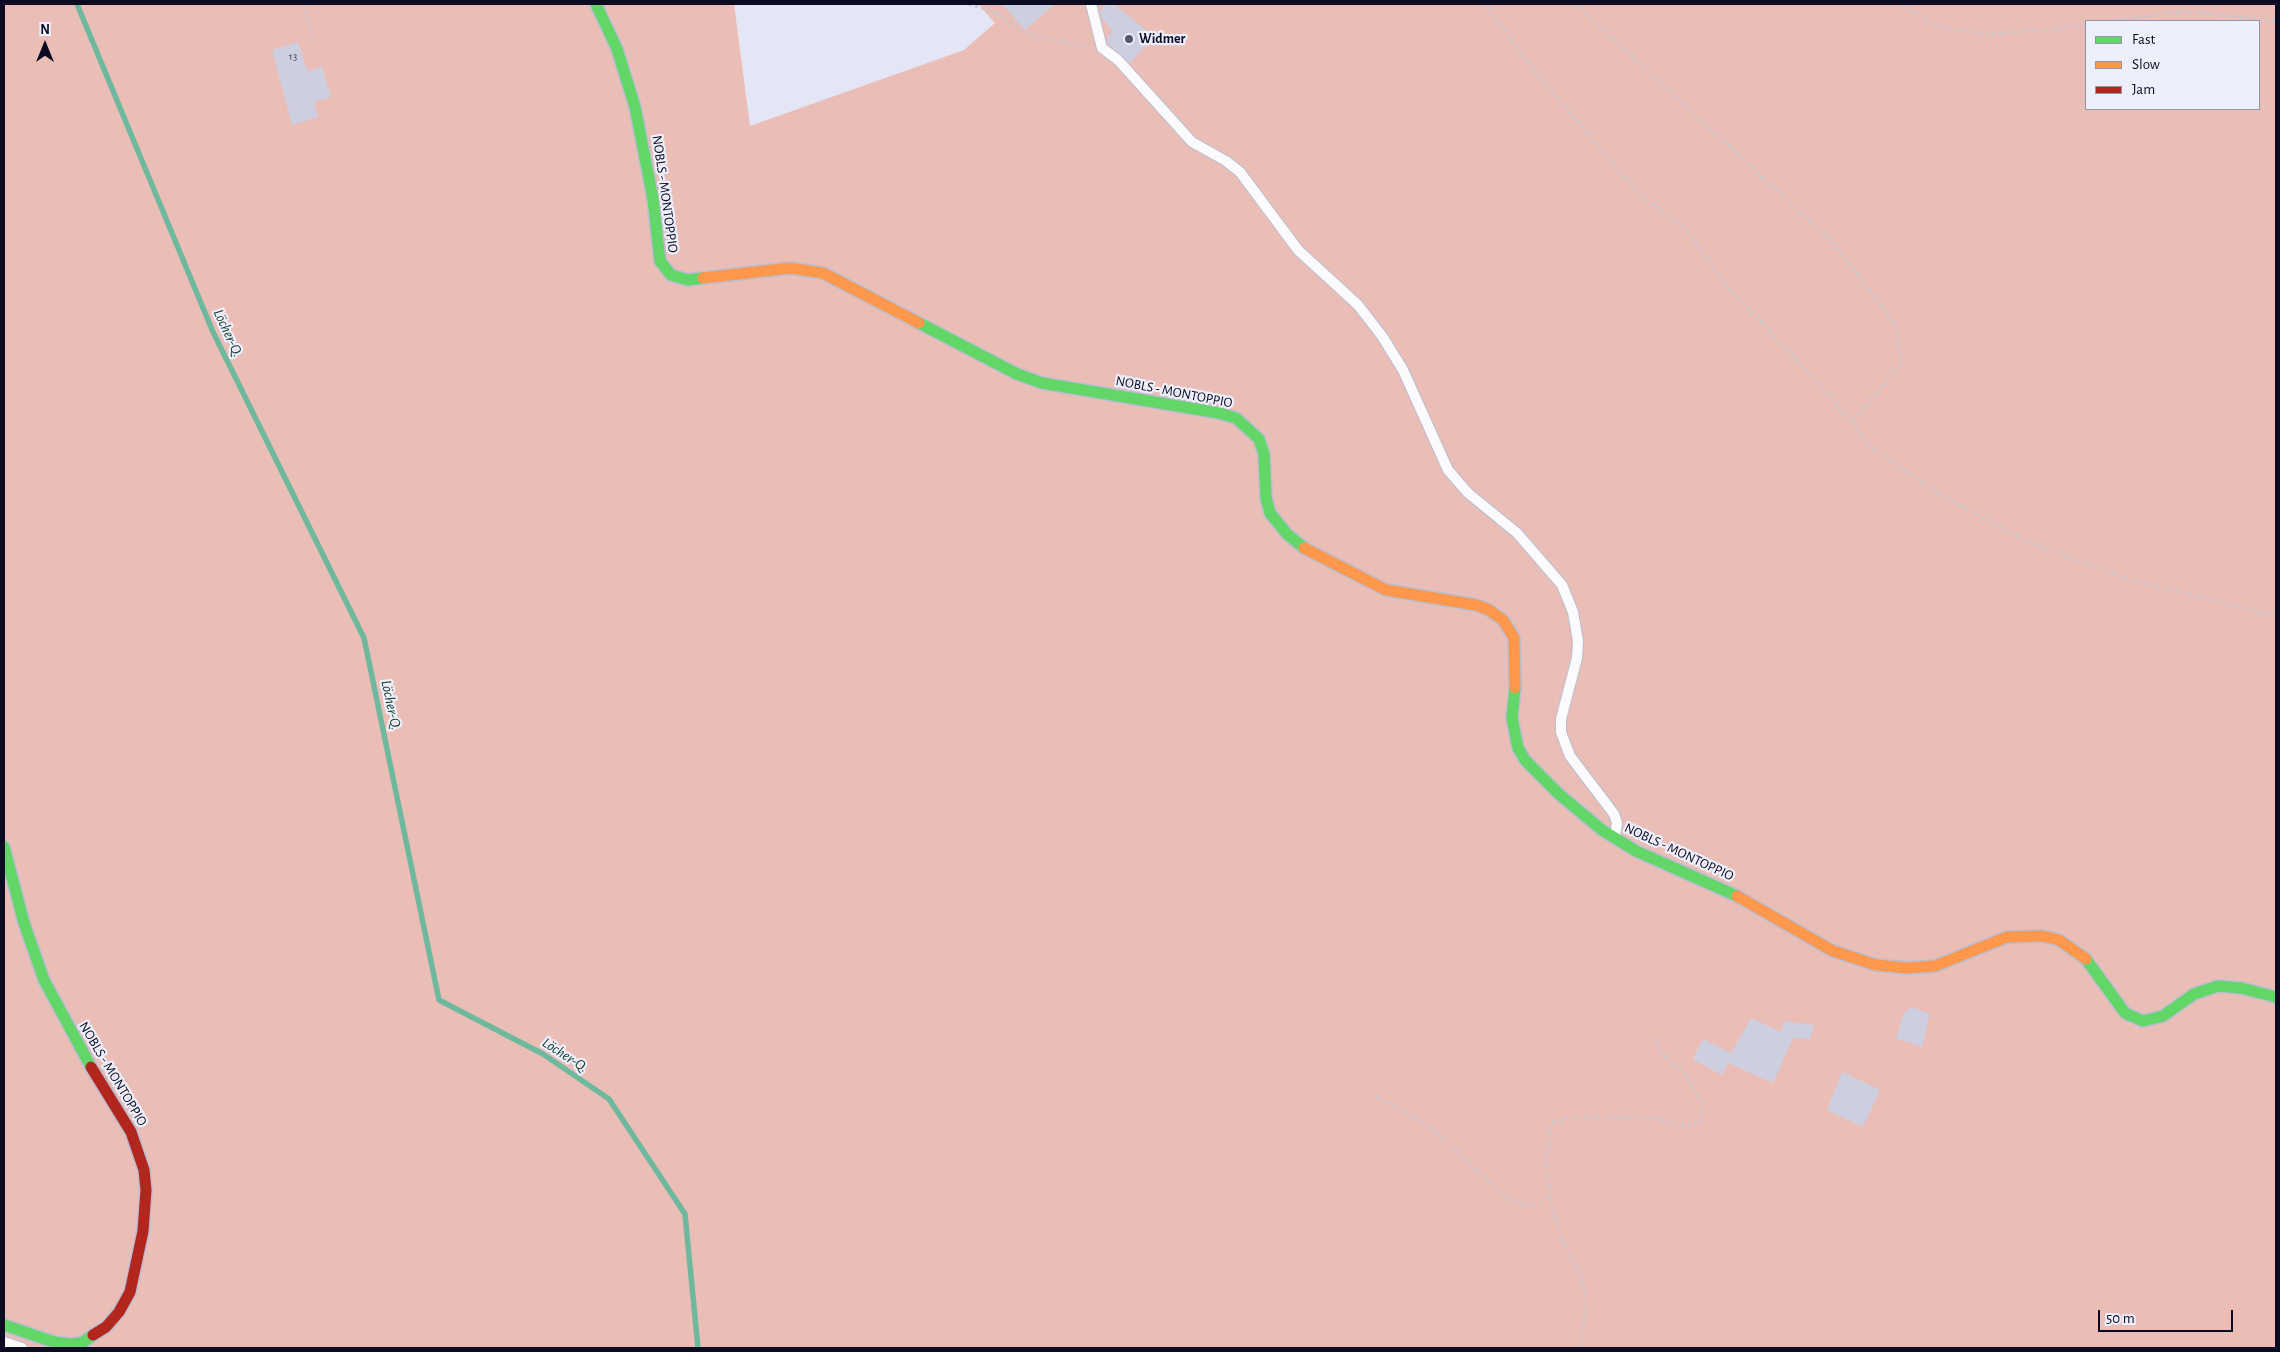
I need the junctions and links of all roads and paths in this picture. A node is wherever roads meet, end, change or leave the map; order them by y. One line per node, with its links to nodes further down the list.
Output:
1 (305, 4): 11 (path)
2 (596, 4): 15 (street, NOBLS - MONTOPPIO)
3 (969, 4): 12 (path)
4 (1091, 4): 12 (lane)
5 (1484, 4): 13 (path)
6 (1575, 4): 13 (path)
7 (1902, 4): 10 (path)
8 (2118, 20): 9 (path)
9 (2276, 21)
10 (2085, 25)
11 (311, 41)
12 (1102, 48): 15 (lane)
13 (1851, 424): 14 (path)
14 (2276, 616)
15 (1615, 838): 17 (street, NOBLS - MONTOPPIO)
16 (4, 847): 23 (street, NOBLS - MONTOPPIO)
17 (2276, 997)
18 (1657, 1038): 20 (path)
19 (1376, 1096): 20 (path)
20 (1550, 1197): 25 (path)
21 (4, 1325): 23 (street, NOBLS - MONTOPPIO)
22 (4, 1342): 24 (lane)
23 (78, 1346)
24 (22, 1348)
25 (1579, 1348)

